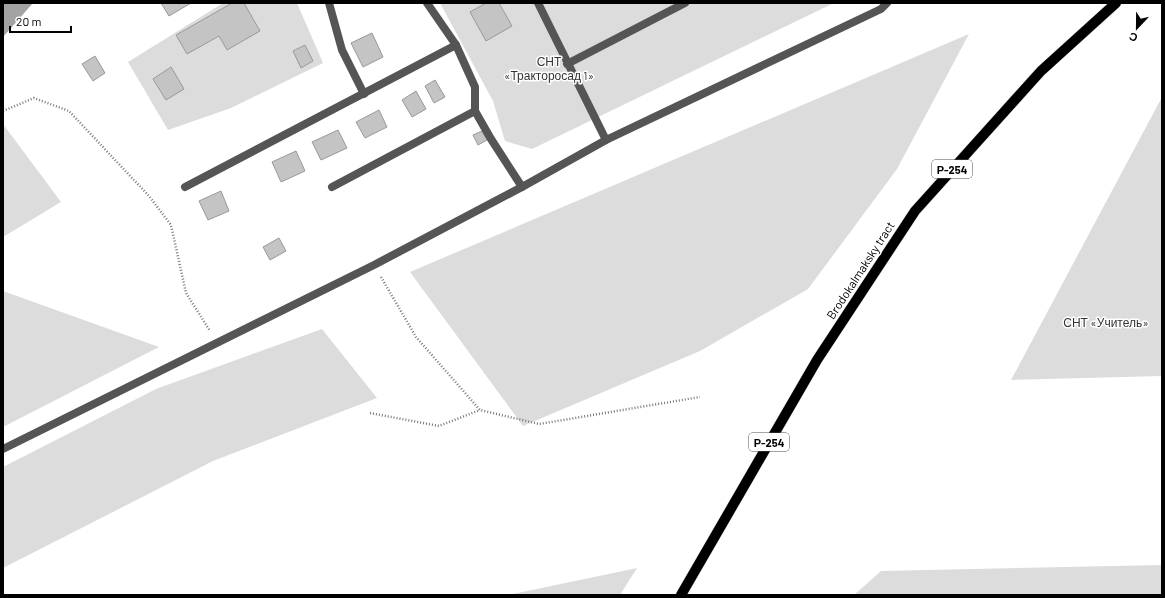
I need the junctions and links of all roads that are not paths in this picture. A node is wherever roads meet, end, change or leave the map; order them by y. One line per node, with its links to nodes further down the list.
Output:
1 (329, 3): 9 (street)
2 (427, 3): 7 (street)
3 (538, 3): 8 (street)
4 (685, 3): 8 (street)
5 (887, 3): 11 (street)
6 (1116, 3): 16 (main road, Brodokalmaksky tract / Р-254)
7 (456, 45): 9 (street); 10 (street)
8 (567, 64): 11 (street)
9 (364, 94): 12 (street)
10 (476, 111): 13 (street); 14 (street)
11 (606, 140): 14 (street)
12 (185, 187)
13 (332, 187)
14 (522, 187): 15 (street)
15 (3, 449)
16 (681, 595)

